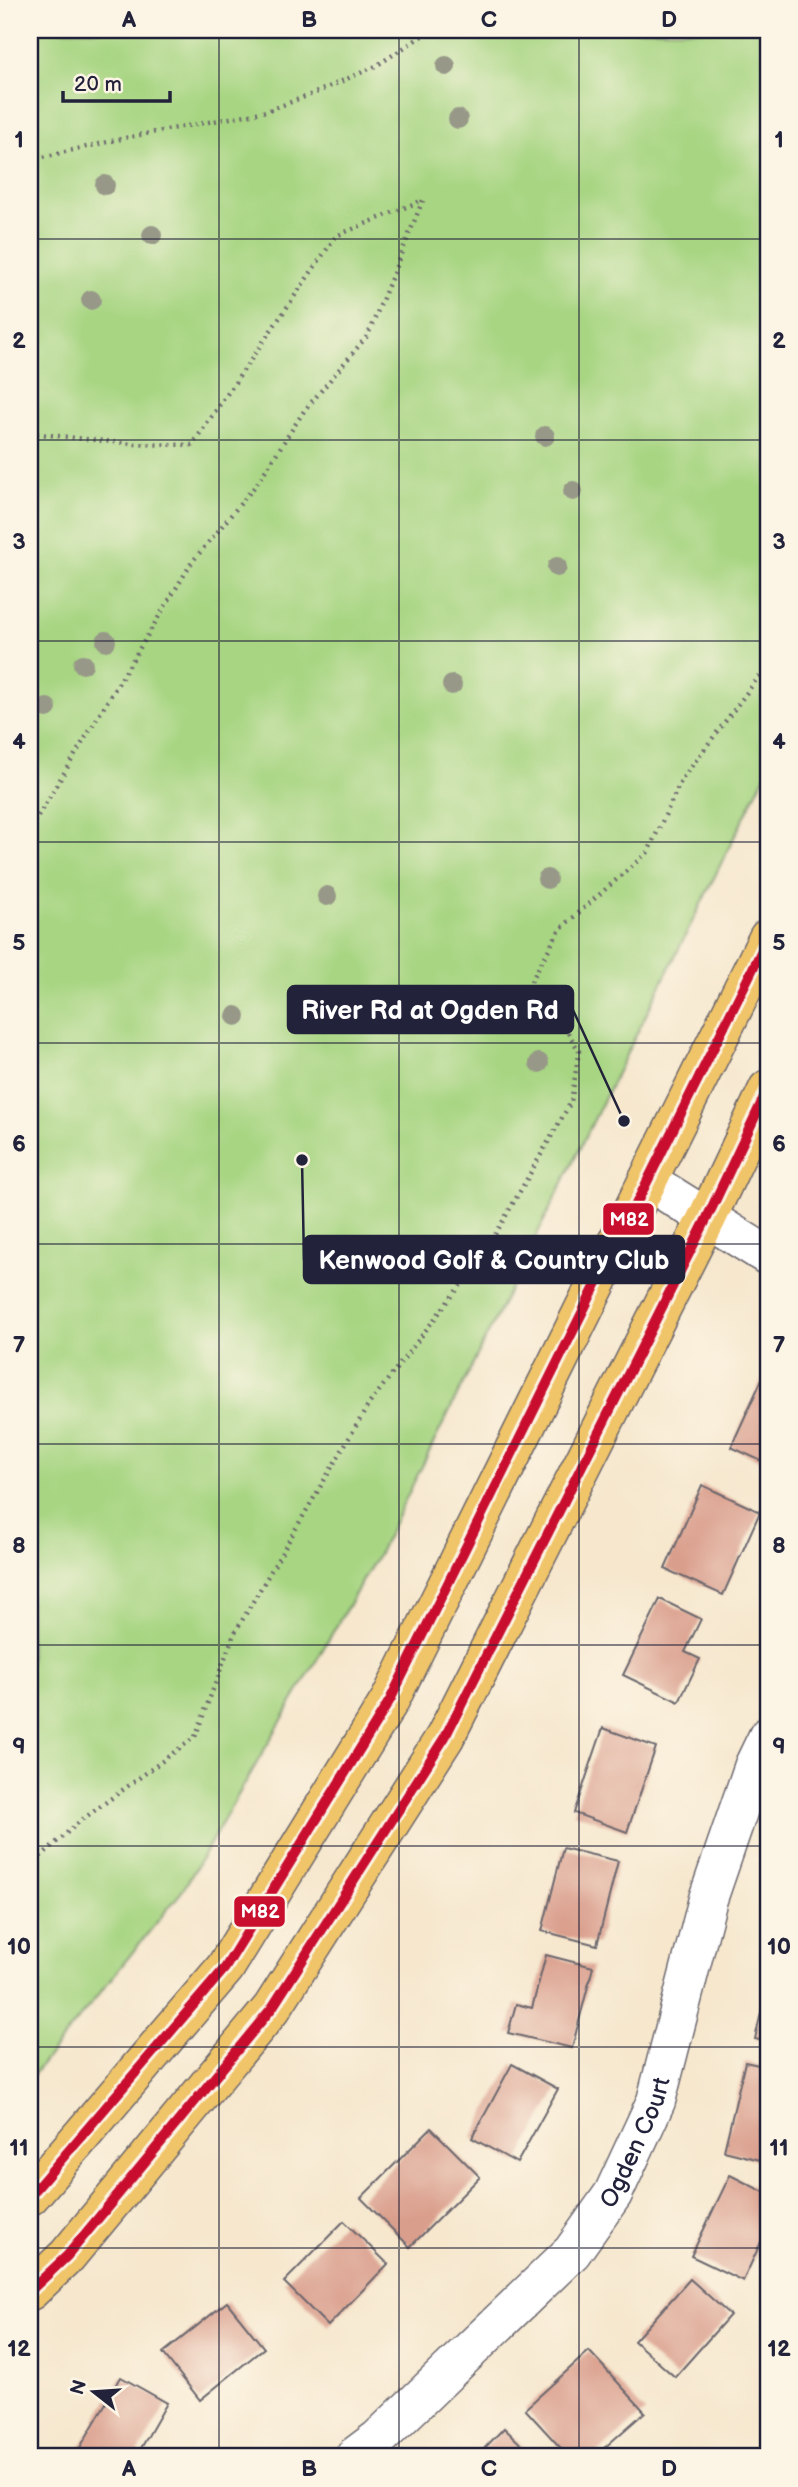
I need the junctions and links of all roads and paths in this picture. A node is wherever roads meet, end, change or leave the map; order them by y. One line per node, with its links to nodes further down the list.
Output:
1 (430, 30): 2 (path)
2 (30, 160)
3 (30, 433): 5 (path)
4 (768, 661): 12 (path)
5 (30, 829)
6 (768, 937): 8 (main road)
7 (768, 1089): 9 (main road)
8 (648, 1181): 9 (street); 13 (main road)
9 (707, 1218): 10 (street); 14 (main road)
10 (768, 1256)
11 (768, 1736): 15 (street, Ogden Court)
12 (30, 1866)
13 (30, 2196)
14 (30, 2291)
15 (354, 2457)

